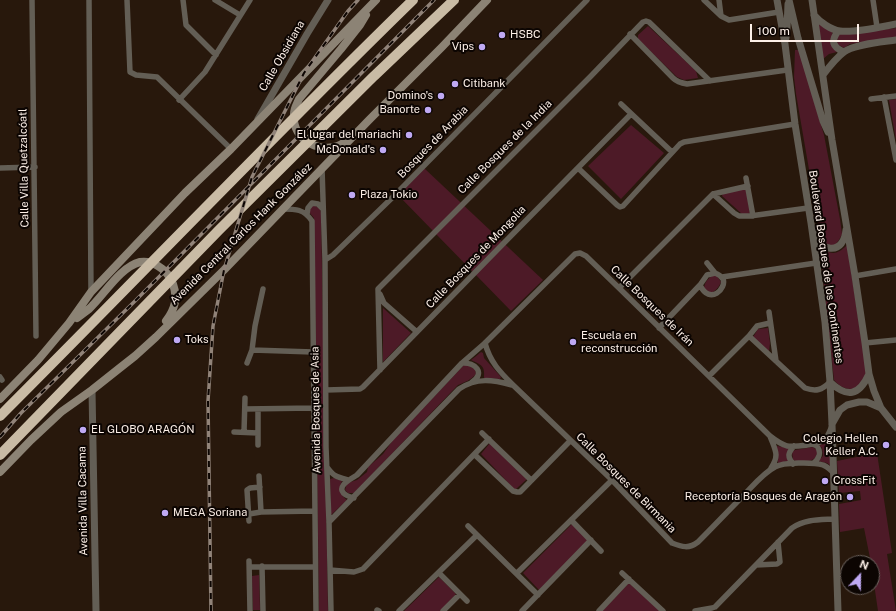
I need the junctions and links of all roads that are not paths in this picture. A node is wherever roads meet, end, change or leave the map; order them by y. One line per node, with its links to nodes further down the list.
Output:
1 (32, 0): 47 (street, Calle Villa Quetzalcóatl)
2 (89, 0): 72 (street)
3 (127, 0): 37 (street)
4 (183, 0): 30 (street)
5 (215, 0): 20 (street)
6 (250, 0): 20 (street)
7 (327, 0): 40 (street, Calle Obsidiana)
8 (413, 0): 103 (highway)
9 (454, 0): 116 (highway, Avenida Central Carlos Hank González)
10 (487, 0): 42 (main road, Avenida Central Carlos Hank González)
11 (587, 0): 61 (street, Bosques de Arabia)
12 (704, 0): 22 (street)
13 (719, 0): 22 (street)
14 (777, 0): 19 (street, Boulevard Bosques de los Continentes)
15 (788, 0): 28 (street); 43 (street)
16 (812, 0): 21 (street)
17 (873, 0): 24 (street)
18 (373, 3): 40 (main road); 42 (main road)
19 (779, 12): 22 (street); 28 (street, Boulevard Bosques de los Continentes)
20 (240, 15): 30 (street)
21 (814, 15): 25 (street); 32 (street)
22 (721, 16)
23 (896, 24): 24 (street)
24 (877, 27): 25 (street)
25 (838, 31): 29 (street)
26 (630, 34): 33 (street); 33 (street, Calle Bosques de la India); 71 (street, Calle Bosques de la India)
27 (896, 40): 29 (street)
28 (784, 44): 31 (street, Boulevard Bosques de los Continentes)
29 (844, 52): 32 (street)
30 (216, 55): 37 (street)
31 (787, 70): 33 (street); 41 (street, Boulevard Bosques de los Continentes)
32 (822, 75): 43 (street)
33 (710, 81)
34 (896, 96): 35 (street)
35 (884, 97): 36 (street); 46 (street)
36 (871, 99)
37 (179, 100): 44 (street)
38 (621, 104): 39 (street)
39 (631, 114): 45 (street); 50 (street, Calle Bosques de Mongolia)
40 (255, 124): 44 (main road)
41 (795, 124): 45 (street); 54 (street, Boulevard Bosques de los Continentes)
42 (354, 135): 49 (main road, Avenida Central Carlos Hank González)
43 (832, 140): 60 (street)
44 (231, 149): 72 (main road)
45 (672, 152): 50 (street)
46 (896, 160)
47 (34, 167): 48 (street); 78 (street, Calle Villa Quetzalcóatl)
48 (0, 168)
49 (322, 168): 55 (main road, Avenida Central Carlos Hank González); 56 (street, Avenida Bosques de Asia)
50 (578, 168): 77 (street, Calle Bosques de Mongolia)
51 (746, 178): 52 (street)
52 (748, 186): 53 (street); 58 (street)
53 (713, 194): 58 (street); 69 (street)
54 (808, 208): 58 (street); 59 (street, Boulevard Bosques de los Continentes)
55 (282, 209): 57 (street); 79 (main road, Avenida Central Carlos Hank González)
56 (323, 209): 57 (street); 61 (street, Avenida Bosques de Asia)
57 (307, 214): 85 (street, Avenida Bosques de Asia)
58 (753, 216)
59 (811, 223): 60 (street); 63 (street, Boulevard Bosques de los Continentes)
60 (847, 228): 66 (street)
61 (325, 260): 96 (street, Avenida Bosques de Asia)
62 (707, 263): 65 (street)
63 (816, 263): 67 (street); 93 (street, Boulevard Bosques de los Continentes)
64 (896, 269): 66 (street)
65 (715, 273): 67 (street); 68 (street)
66 (855, 276): 83 (street)
67 (722, 277): 68 (street)
68 (700, 285): 76 (street)
69 (619, 288): 76 (street, Calle Bosques de Irán); 82 (street, Calle Bosques de Irán)
70 (263, 289): 84 (street)
71 (378, 289): 77 (street); 89 (street)
72 (91, 292): 74 (main road)
73 (769, 312): 75 (street)
74 (69, 323): 79 (main road); 98 (main road)
75 (770, 324): 80 (street); 86 (street)
76 (659, 328): 91 (street, Calle Bosques de Irán)
77 (417, 332): 89 (street, Calle Bosques de Mongolia)
78 (36, 336)
79 (156, 336): 95 (main road, Avenida Central Carlos Hank González)
80 (749, 336): 86 (street); 91 (street)
81 (896, 340): 83 (street)
82 (485, 343): 87 (street, Calle Bosques de Irán); 94 (street, Calle Bosques de Birmania)
83 (866, 343): 90 (street)
84 (252, 350): 85 (street); 88 (street)
85 (313, 352): 99 (street, Avenida Bosques de Asia)
86 (776, 361): 93 (street)
87 (462, 363): 92 (street); 125 (street, Calle Bosques de Irán)
88 (247, 364)
89 (380, 370): 96 (street, Calle Bosques de Mongolia)
90 (869, 374): 93 (street); 100 (street)
91 (709, 376): 110 (street, Calle Bosques de Irán)
92 (472, 382): 94 (street); 129 (street)
93 (830, 382): 104 (street, Boulevard Bosques de los Continentes)
94 (513, 385): 112 (street, Calle Bosques de Birmania)
95 (92, 390): 122 (main road, Avenida Central Carlos Hank González); 153 (street, Avenida Villa Cacama)
96 (326, 390): 120 (street, Avenida Bosques de Asia)
97 (245, 398): 101 (street)
98 (0, 399)
99 (314, 408): 102 (street); 130 (street, Avenida Bosques de Asia)
100 (881, 408): 104 (street); 105 (street)
101 (245, 409): 102 (street); 107 (street)
102 (258, 409): 108 (street)
103 (0, 416)
104 (832, 424): 113 (street, Calle Bosques de Irán); 123 (street, Boulevard Bosques de los Continentes)
105 (896, 427)
106 (234, 432): 107 (street)
107 (244, 432): 108 (street)
108 (258, 433): 114 (street)
109 (482, 433): 111 (street)
110 (770, 436): 115 (street, Calle Bosques de Irán); 121 (street)
111 (489, 439): 117 (street); 126 (street)
112 (570, 441): 126 (street); 127 (street, Calle Bosques de Birmania)
113 (813, 444): 115 (street, Calle Bosques de Irán); 118 (street)
114 (258, 445)
115 (794, 446): 119 (street)
116 (0, 455)
117 (475, 455): 126 (street); 145 (street)
118 (814, 463): 119 (street, Calle Bosques de Birmania); 123 (street, Calle Bosques de Birmania)
119 (793, 464): 121 (street, Calle Bosques de Birmania)
120 (327, 467): 125 (street); 136 (street, Avenida Bosques de Asia)
121 (769, 470): 127 (street, Calle Bosques de Birmania)
122 (0, 472)
123 (833, 472): 133 (street, Boulevard Bosques de los Continentes)
124 (259, 476): 128 (street)
125 (350, 480): 129 (street)
126 (531, 480)
127 (612, 480): 134 (street)
128 (260, 488): 131 (street); 132 (street)
129 (354, 498): 136 (street)
130 (315, 511): 131 (street); 144 (street, Avenida Bosques de Asia)
131 (261, 512): 132 (street)
132 (249, 514): 135 (street)
133 (835, 519): 140 (street); 164 (street, Boulevard Bosques de los Continentes)
134 (571, 520): 139 (street); 147 (street)
135 (249, 521)
136 (329, 522): 145 (street, Avenida Bosques de Asia)
137 (468, 526): 138 (street)
138 (477, 535): 146 (street); 147 (street)
139 (591, 540): 141 (street); 151 (street)
140 (778, 542): 142 (street); 142 (street)
141 (601, 551)
142 (756, 565): 163 (street)
143 (262, 566): 144 (street); 154 (street); 155 (street)
144 (315, 567): 156 (street, Avenida Bosques de Asia)
145 (330, 570): 157 (street, Avenida Bosques de Asia)
146 (439, 573): 150 (street); 158 (street)
147 (517, 573): 151 (street)
148 (622, 573): 149 (street)
149 (629, 579): 161 (street); 162 (street)
150 (460, 594): 152 (street); 159 (street)
151 (538, 595): 160 (street)
152 (467, 600)
153 (96, 611)
154 (250, 611)
155 (263, 611)
156 (316, 611)
157 (331, 611)
158 (399, 611)
159 (444, 611)
160 (522, 611)
161 (599, 611)
162 (663, 611)
163 (695, 611)
164 (838, 611)

